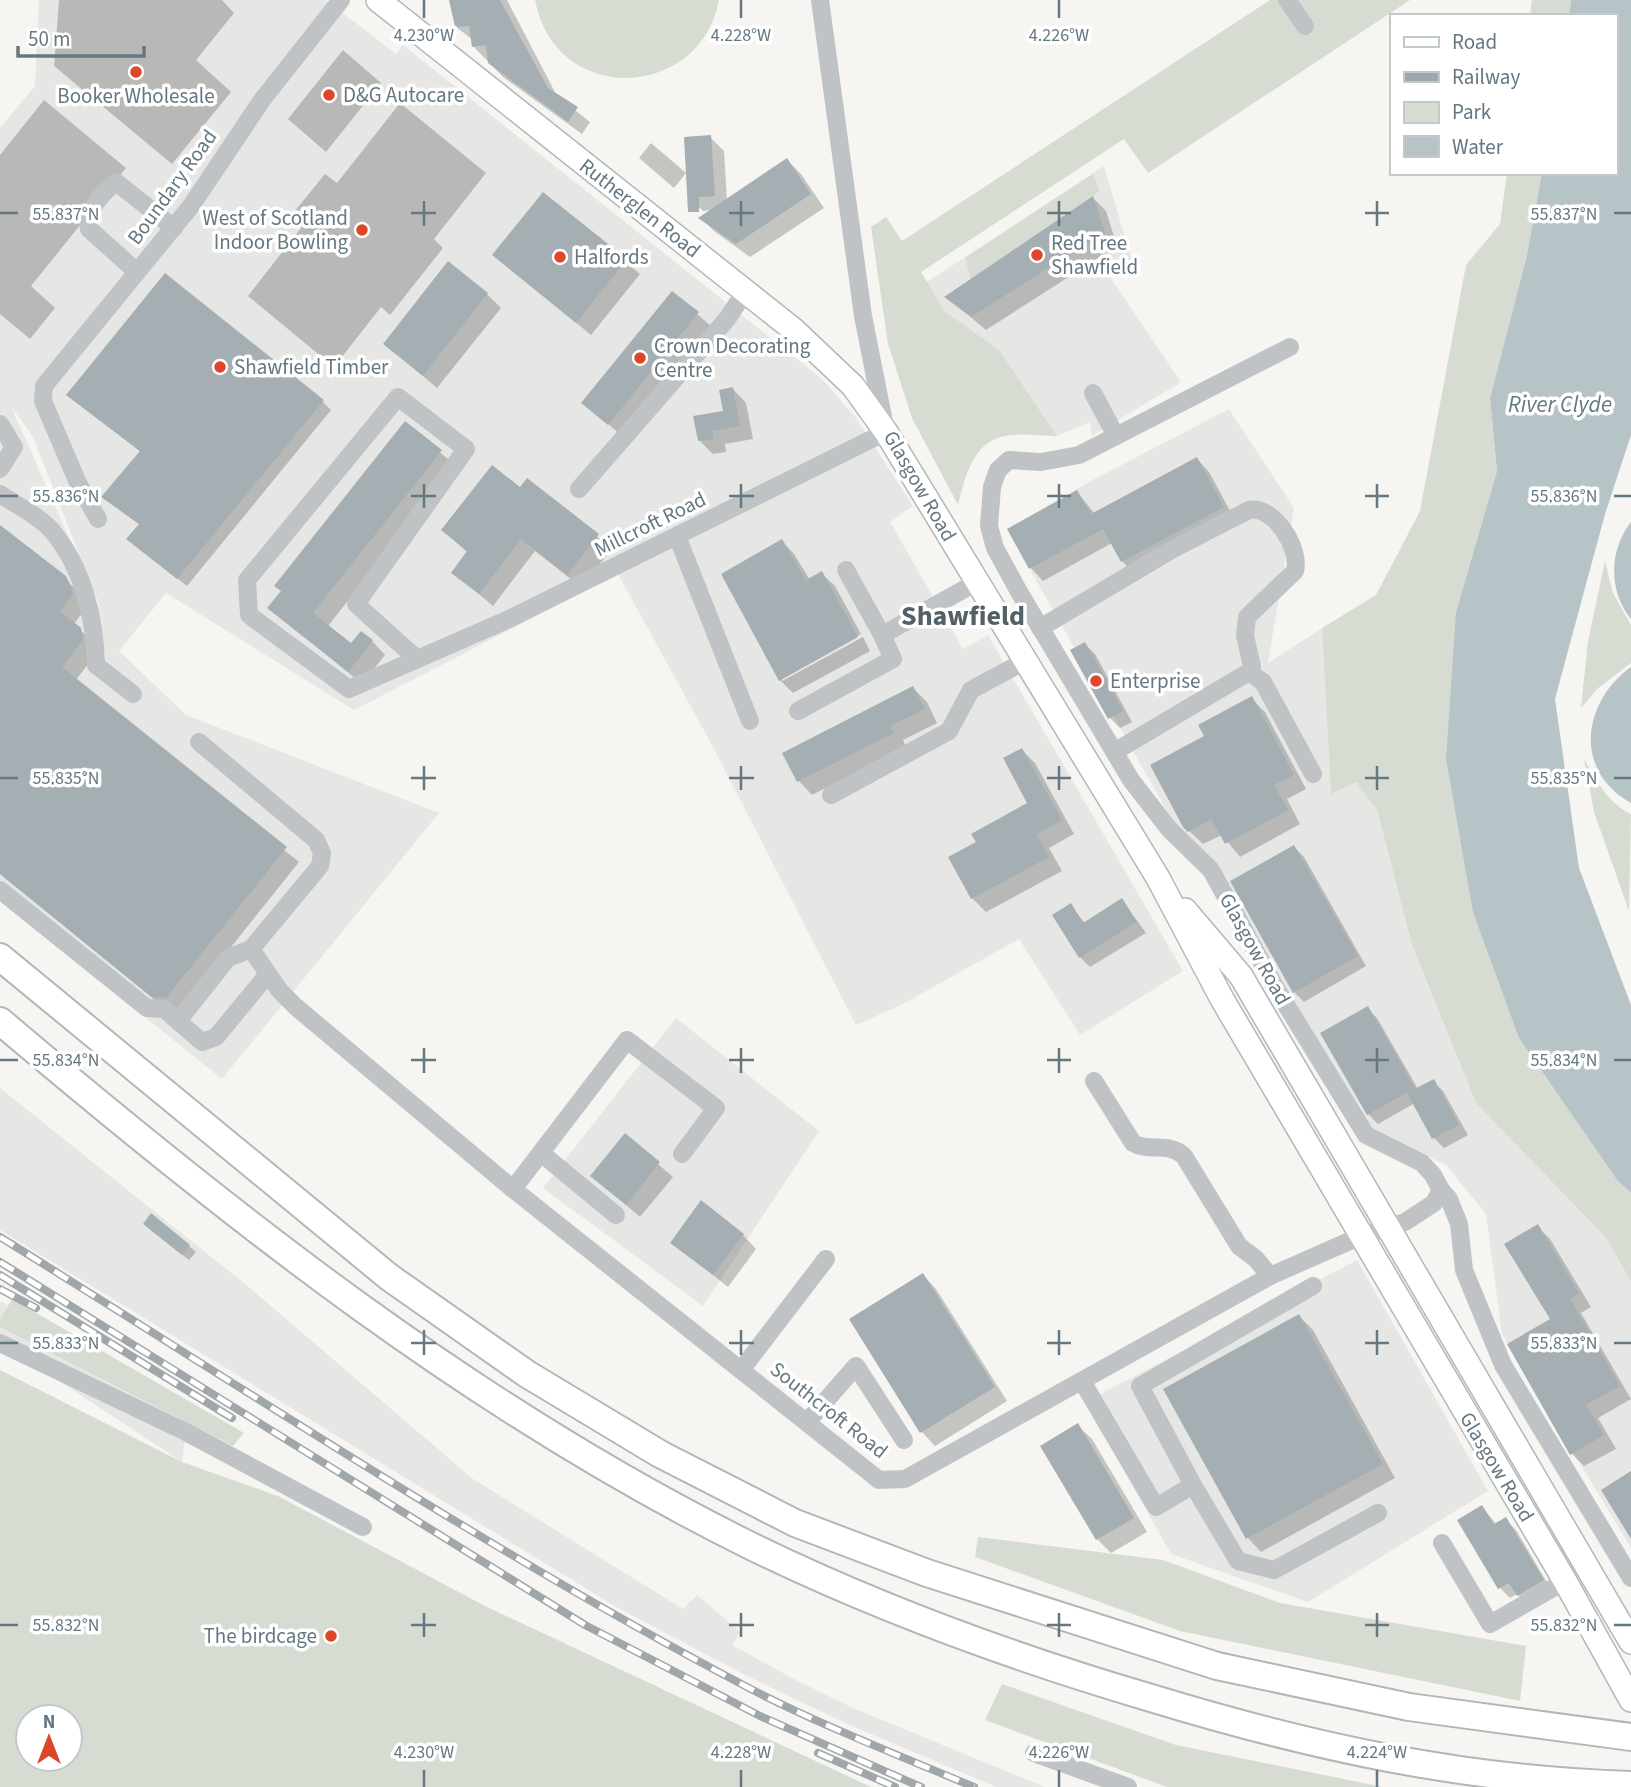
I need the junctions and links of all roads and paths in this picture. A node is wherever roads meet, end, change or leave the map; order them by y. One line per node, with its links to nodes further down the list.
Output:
1 (341, 0): 6 (street, Boundary Road)
2 (378, 0): 8 (main road, Rutherglen Road)
3 (820, 0): 12 (street, Glasgow Road)
4 (1287, 0): 5 (street)
5 (1305, 26)
6 (174, 228): 7 (street, Boundary Road); 7 (street)
7 (137, 272): 17 (street, Boundary Road)
8 (745, 292): 12 (main road, Rutherglen Road); 15 (street)
9 (1290, 347): 13 (street)
10 (1093, 393): 13 (street)
11 (0, 424): 14 (street)
12 (886, 432): 18 (street, Millcroft Road); 20 (main road, Glasgow Road)
13 (1116, 436): 21 (street, Glasgow Road)
14 (0, 469)
15 (579, 489)
16 (0, 494): 26 (street)
17 (98, 519)
18 (677, 536): 23 (street, Millcroft Road); 28 (street)
19 (846, 570): 22 (street)
20 (977, 582): 22 (street); 24 (main road, Glasgow Road)
21 (1040, 628): 25 (street); 30 (street, Glasgow Road)
22 (882, 635): 27 (street)
23 (417, 659): 23 (street, Millcroft Road)
24 (1025, 661): 32 (street); 33 (main road, Glasgow Road)
25 (1250, 673): 30 (street); 31 (street)
26 (132, 694)
27 (797, 711)
28 (750, 721)
29 (199, 742): 35 (street)
30 (1114, 752): 44 (street, Glasgow Road)
31 (1313, 774)
32 (831, 795)
33 (1157, 878): 46 (main road, Glasgow Road); 47 (main road, Glasgow Road)
34 (0, 890): 39 (street)
35 (251, 949): 37 (street, Southcroft Road); 39 (street)
36 (0, 957): 66 (highway)
37 (268, 974): 39 (street); 43 (street, Southcroft Road)
38 (0, 1021): 68 (highway)
39 (178, 1021)
40 (1094, 1081): 49 (street)
41 (541, 1153): 42 (street); 43 (street); 45 (street)
42 (682, 1154)
43 (513, 1189): 54 (street, Southcroft Road)
44 (1441, 1190): 46 (street); 62 (street, Glasgow Road)
45 (617, 1215)
46 (1387, 1228): 47 (street); 64 (main road, Glasgow Road)
47 (1361, 1236): 49 (street, Southcroft Road); 63 (main road, Glasgow Road)
48 (826, 1259): 54 (street)
49 (1270, 1276): 51 (street, Southcroft Road)
50 (1313, 1286): 52 (street)
51 (1214, 1307): 52 (street); 55 (street, Southcroft Road)
52 (1230, 1334): 58 (street)
53 (0, 1343): 60 (street)
54 (741, 1370): 56 (street, Southcroft Road)
55 (1082, 1381): 56 (street, Southcroft Road); 58 (street)
56 (807, 1422): 57 (street)
57 (904, 1440)
58 (1194, 1485): 59 (street)
59 (1378, 1513)
60 (363, 1527)
61 (1442, 1543): 63 (street)
62 (1631, 1578)
63 (1565, 1581): 65 (main road, Glasgow Road)
64 (1631, 1642)
65 (1631, 1700)
66 (1619, 1736)
67 (1034, 1753): 69 (street)
68 (1623, 1784)
69 (1128, 1787)

